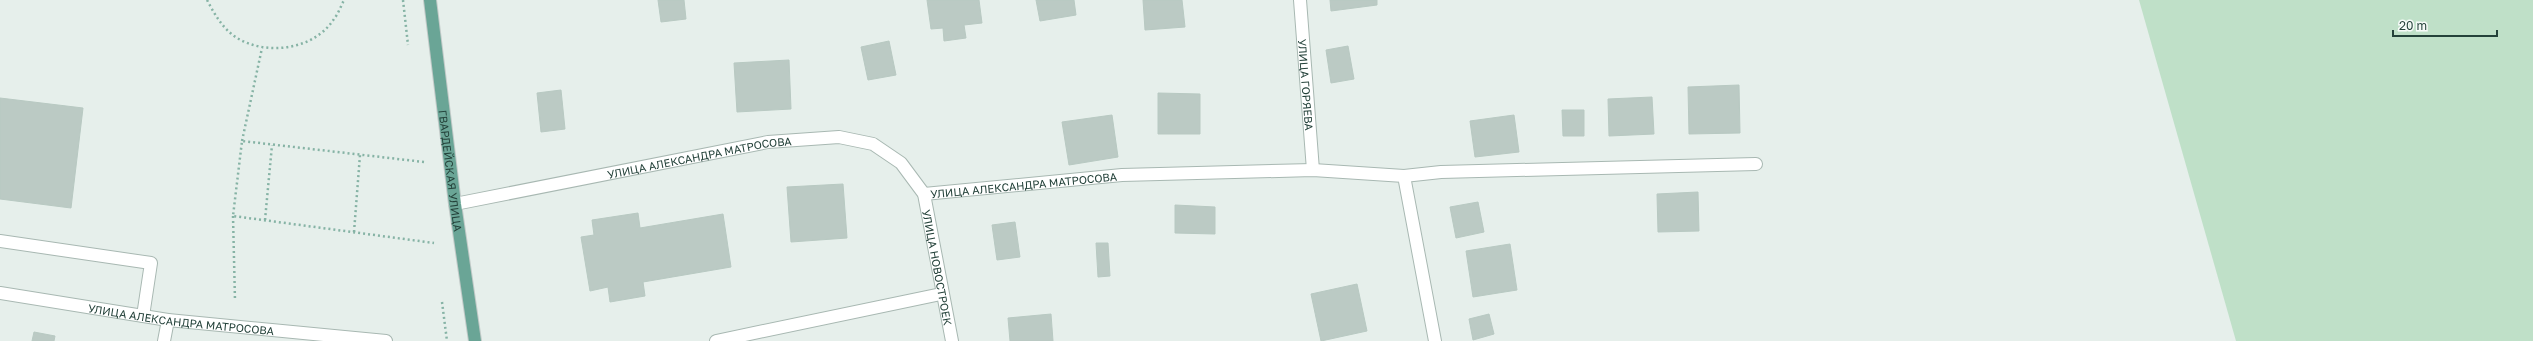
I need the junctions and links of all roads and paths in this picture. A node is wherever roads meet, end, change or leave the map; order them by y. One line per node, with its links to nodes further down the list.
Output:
1 (207, 0): 5 (path)
2 (344, 0): 5 (path)
3 (430, 0): 14 (main road, ГВАРДЕЙСКАЯ УЛИЦА)
4 (1300, 0): 11 (street, УЛИЦА ГОРЯЕВА)
5 (262, 48): 6 (path)
6 (242, 141): 7 (path); 15 (path)
7 (272, 144): 8 (path); 16 (path)
8 (360, 155): 9 (path); 17 (path)
9 (424, 162)
10 (1756, 164): 12 (street, УЛИЦА АЛЕКСАНДРА МАТРОСОВА)
11 (1313, 170): 12 (street, УЛИЦА АЛЕКСАНДРА МАТРОСОВА); 13 (street, УЛИЦА АЛЕКСАНДРА МАТРОСОВА)
12 (1404, 176): 30 (street)
13 (924, 194): 14 (street, УЛИЦА АЛЕКСАНДРА МАТРОСОВА); 21 (street, УЛИЦА НОВОСТРОЕК)
14 (455, 204): 27 (main road, ГВАРДЕЙСКАЯ УЛИЦА)
15 (233, 216): 16 (path); 24 (path)
16 (265, 220): 17 (path)
17 (354, 232): 19 (path)
18 (0, 241): 22 (street)
19 (434, 243)
20 (0, 293): 22 (street, УЛИЦА АЛЕКСАНДРА МАТРОСОВА)
21 (941, 294): 28 (street); 29 (street, УЛИЦА НОВОСТРОЕК)
22 (143, 316): 23 (street, УЛИЦА АЛЕКСАНДРА МАТРОСОВА)
23 (168, 320): 24 (street, УЛИЦА АЛЕКСАНДРА МАТРОСОВА); 25 (street)
24 (236, 326): 26 (street, УЛИЦА АЛЕКСАНДРА МАТРОСОВА)
25 (164, 341)
26 (386, 341)
27 (475, 341)
28 (716, 341)
29 (952, 341)
30 (1435, 341)

